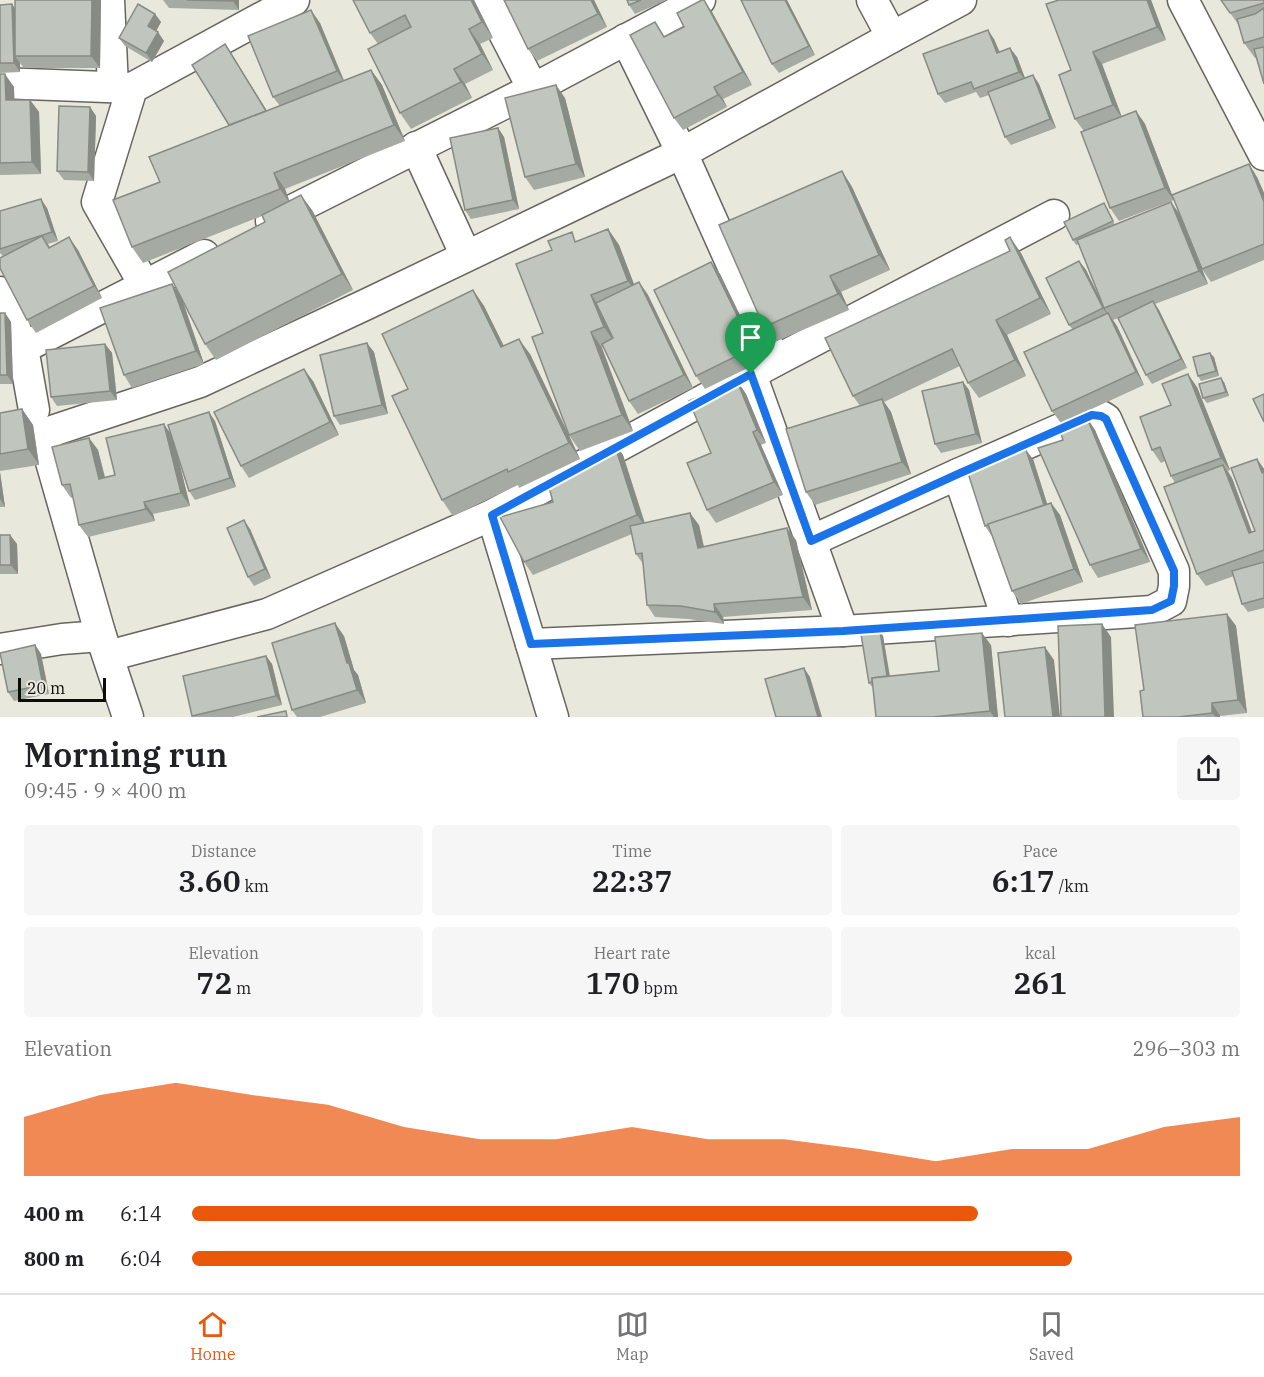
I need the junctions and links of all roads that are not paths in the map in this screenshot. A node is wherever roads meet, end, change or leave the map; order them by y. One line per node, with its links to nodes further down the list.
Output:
1 (109, 0): 11 (street)
2 (293, 0): 11 (street)
3 (487, 0): 12 (street)
4 (698, 0): 9 (street)
5 (872, 0): 8 (street)
6 (961, 0): 8 (street)
7 (1183, 0): 15 (street)
8 (892, 37): 14 (street)
9 (626, 39): 12 (street); 14 (street)
10 (0, 82): 11 (street)
11 (122, 87): 18 (street)
12 (533, 89): 13 (street)
13 (416, 147): 17 (street); 18 (street)
14 (682, 153): 17 (street); 21 (street)
15 (1264, 155)
16 (1054, 214): 21 (street)
17 (466, 256): 22 (street)
18 (145, 286): 20 (street)
19 (0, 292): 20 (street)
20 (23, 348): 22 (street)
21 (763, 368): 24 (street); 25 (street)
22 (29, 419): 29 (street)
23 (958, 474): 25 (street); 26 (street); 26 (street)
24 (492, 515): 28 (street); 29 (street)
25 (811, 541): 27 (street)
26 (1008, 621): 27 (street)
27 (843, 631): 28 (street)
28 (531, 644): 32 (street)
29 (104, 646): 30 (street); 31 (street)
30 (0, 649)
31 (128, 717)
32 (553, 717)

